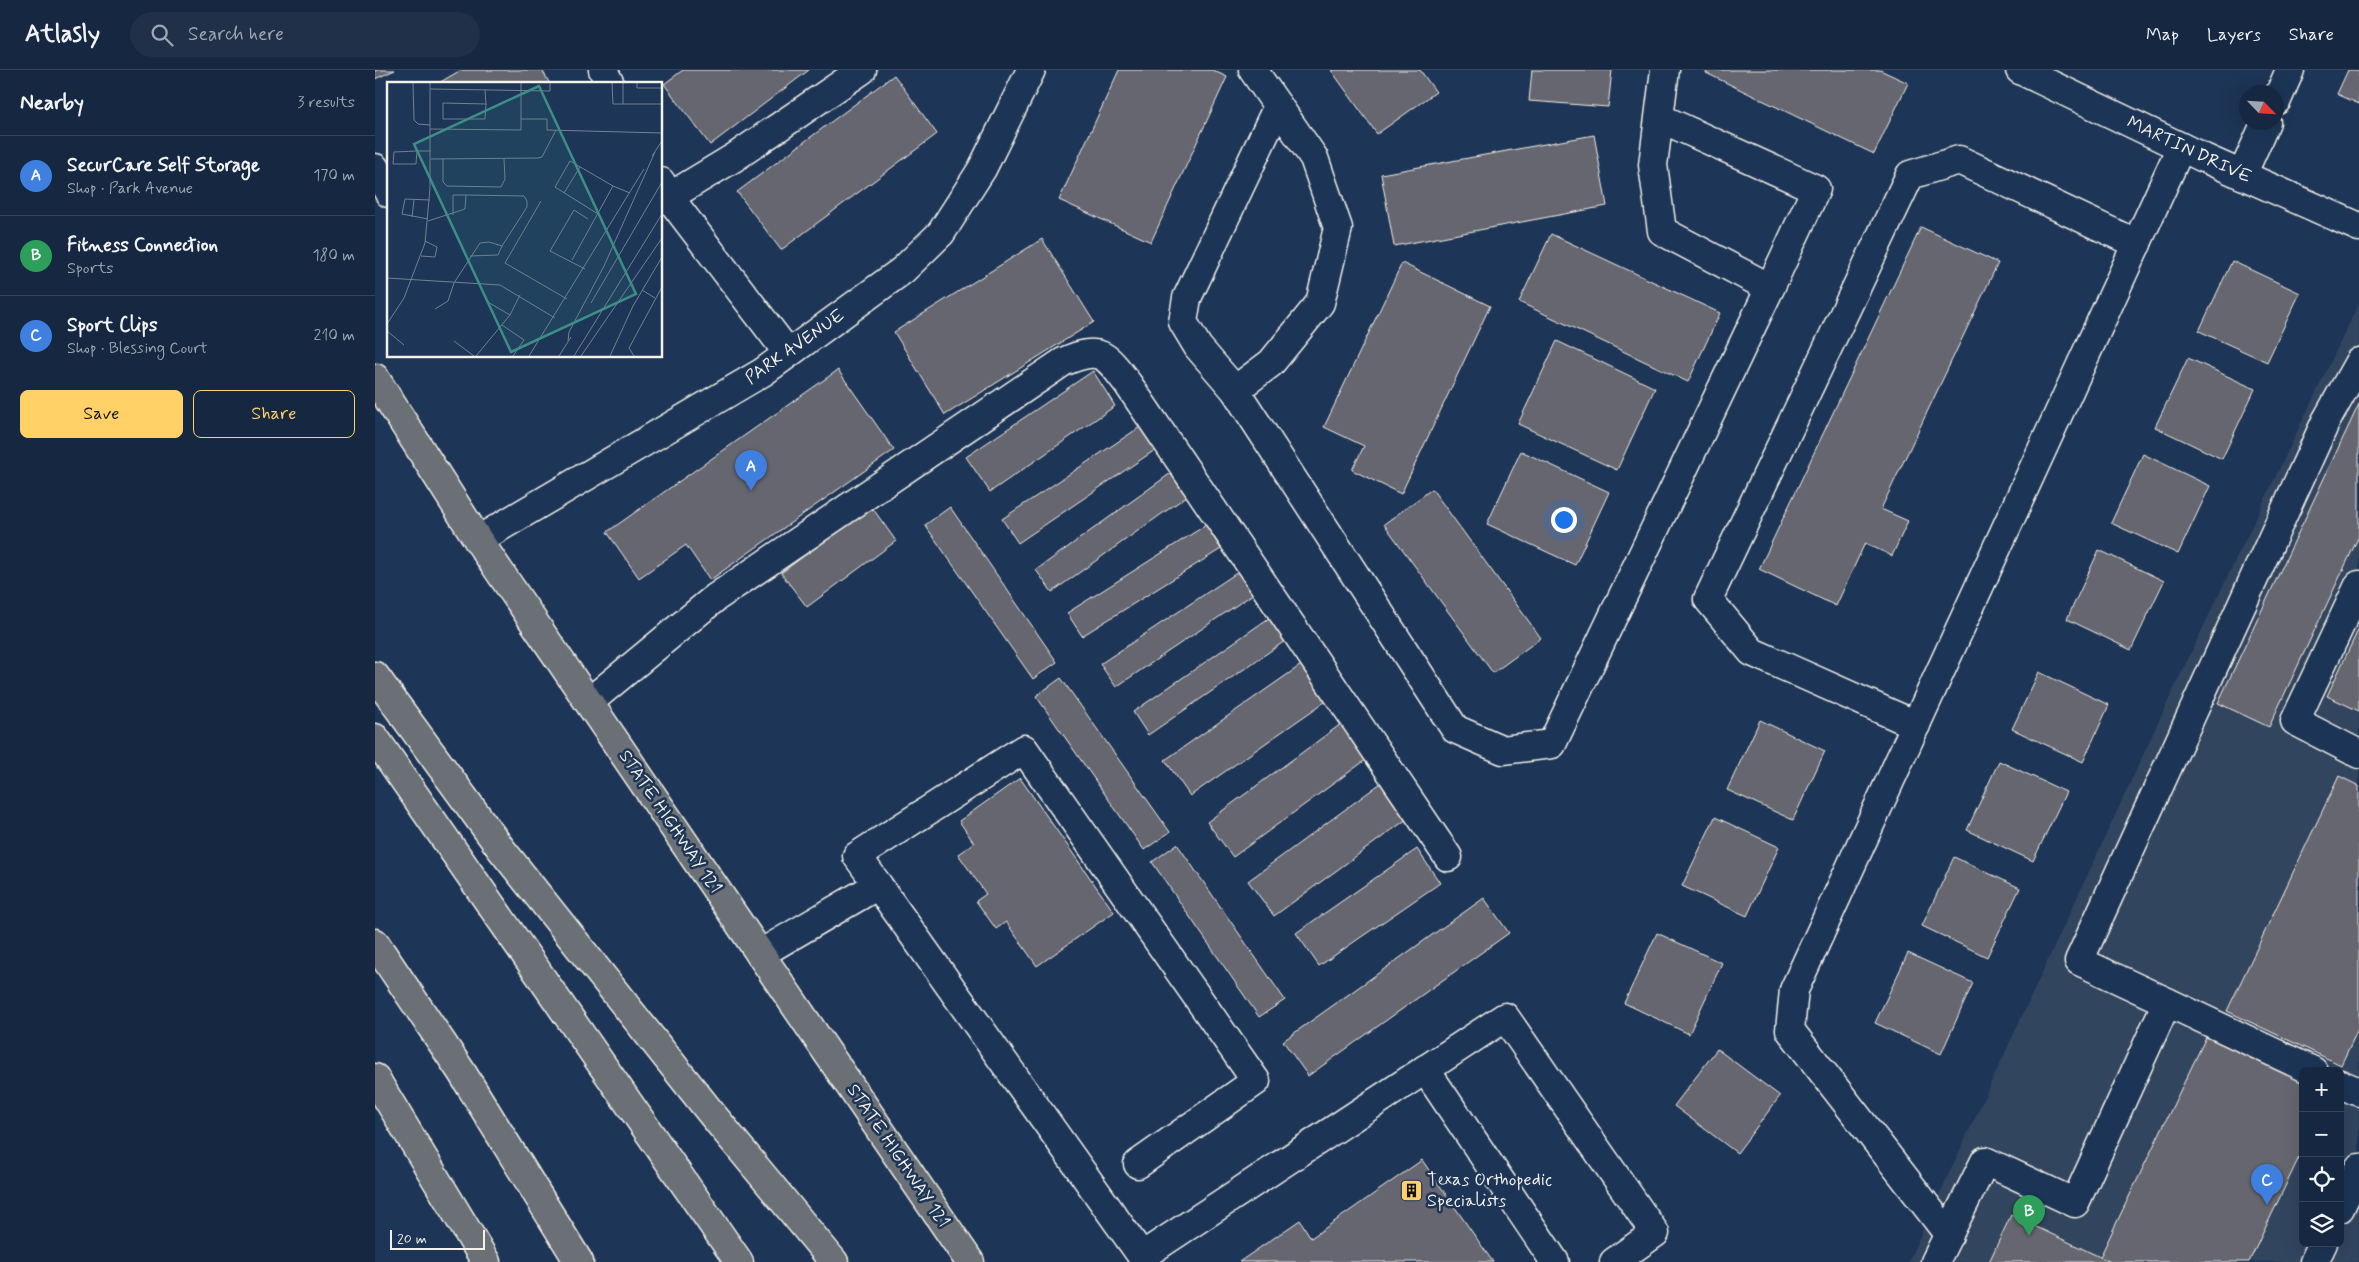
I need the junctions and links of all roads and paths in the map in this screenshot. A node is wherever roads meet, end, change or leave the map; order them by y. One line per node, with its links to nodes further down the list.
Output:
1 (603, 70): 8 (street)
2 (862, 70): 17 (street)
3 (1031, 70): 21 (street, PARK AVENUE)
4 (1253, 70): 10 (street)
5 (1665, 70): 11 (street)
6 (2020, 70): 13 (street, MARTIN DRIVE)
7 (2290, 70): 9 (street)
8 (609, 82)
9 (2284, 85)
10 (1278, 106): 24 (street); 24 (street)
11 (1660, 118): 20 (street); 20 (street)
12 (2262, 130): 15 (street)
13 (2181, 147): 15 (street, MARTIN DRIVE); 19 (street)
14 (375, 168): 16 (street)
15 (2242, 175): 18 (street, MARTIN DRIVE)
16 (387, 189)
17 (665, 189): 21 (street)
18 (2359, 227)
19 (2137, 244): 29 (street); 29 (street)
20 (1770, 288): 24 (street)
21 (788, 354): 25 (street, PARK AVENUE)
22 (2359, 362): 36 (street)
23 (375, 378): 25 (main road, STATE HIGHWAY 121)
24 (1235, 390)
25 (478, 540): 28 (main road, STATE HIGHWAY 121)
26 (2359, 585): 31 (street)
27 (375, 676): 51 (main road)
28 (589, 702): 32 (street); 35 (main road, STATE HIGHWAY 121)
29 (1916, 725): 45 (street)
30 (375, 738): 50 (main road)
31 (2359, 754)
32 (1448, 857)
33 (878, 885): 35 (street); 42 (street); 47 (street)
34 (375, 943): 49 (main road)
35 (760, 954): 52 (main road, STATE HIGHWAY 121)
36 (2167, 1002): 37 (street); 45 (street)
37 (2305, 1067)
38 (1425, 1069): 47 (street); 53 (street); 54 (street)
39 (375, 1078): 48 (main road)
40 (2344, 1086): 41 (street)
41 (2359, 1092)
42 (1138, 1164)
43 (2359, 1168): 44 (street)
44 (2343, 1202)
45 (1949, 1236): 55 (street)
46 (2321, 1247): 56 (street)
47 (1144, 1259)
48 (486, 1262)
49 (579, 1262)
50 (739, 1262)
51 (834, 1262)
52 (970, 1262)
53 (1555, 1262)
54 (1614, 1262)
55 (1935, 1262)
56 (2314, 1262)

